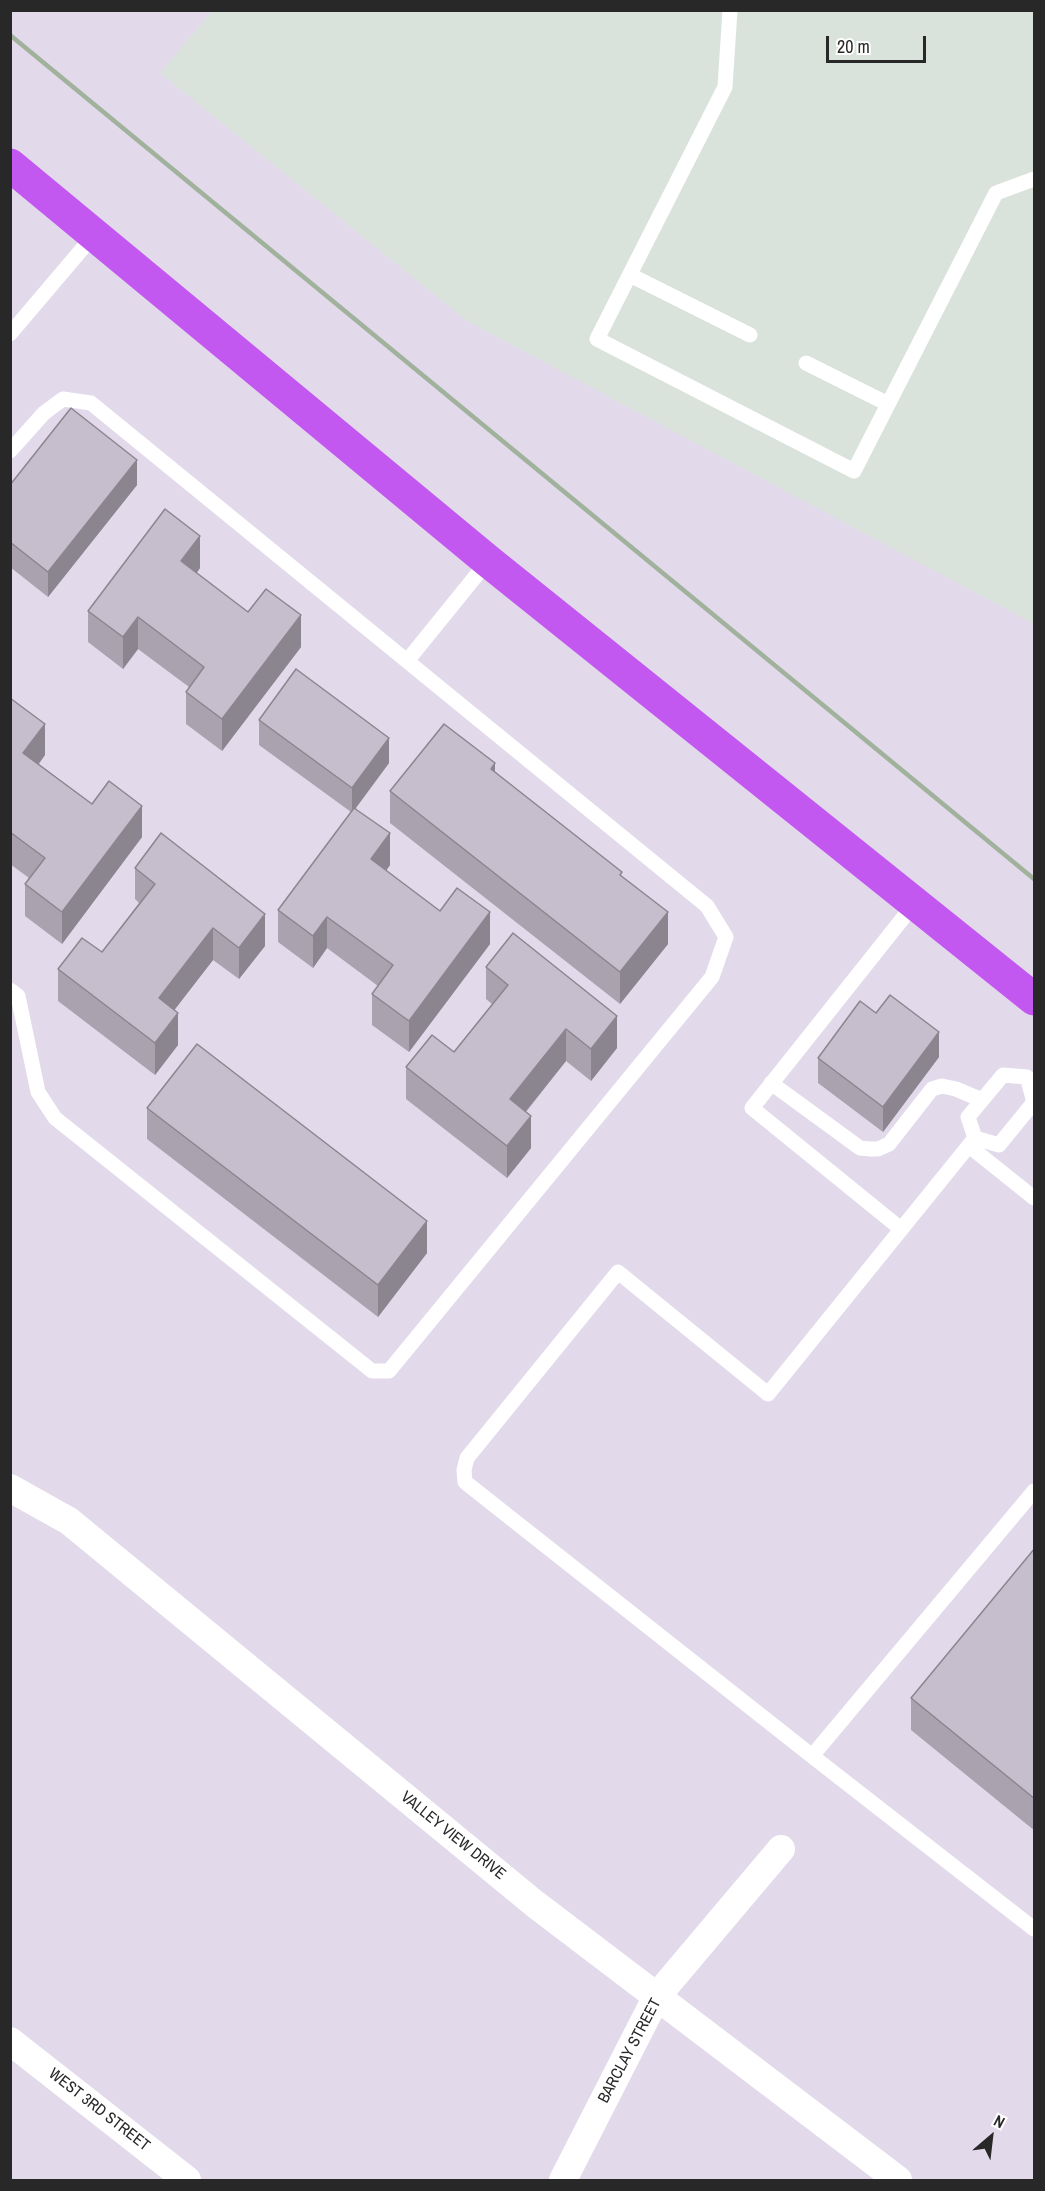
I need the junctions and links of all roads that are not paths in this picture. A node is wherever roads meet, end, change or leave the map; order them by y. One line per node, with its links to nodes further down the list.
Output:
1 (730, 10): 5 (lane)
2 (10, 165): 4 (main road)
3 (1035, 179): 9 (lane)
4 (94, 235): 6 (lane); 11 (main road)
5 (630, 275): 7 (lane); 9 (lane)
6 (10, 334)
7 (750, 335)
8 (806, 363): 9 (lane)
9 (888, 404)
10 (10, 451): 12 (lane)
11 (488, 561): 12 (lane); 13 (main road)
12 (407, 661): 14 (lane)
13 (915, 903): 15 (main road); 17 (lane)
14 (10, 990)
15 (1035, 999)
16 (1031, 1072): 18 (lane); 19 (lane)
17 (771, 1083): 18 (lane); 21 (lane)
18 (982, 1100): 19 (lane)
19 (972, 1142): 20 (lane); 21 (lane)
20 (1035, 1198)
21 (901, 1229): 24 (lane)
22 (10, 1488): 27 (street, VALLEY VIEW DRIVE)
23 (1035, 1491): 24 (lane)
24 (812, 1756): 26 (lane)
25 (781, 1849): 27 (street, BARCLAY STREET)
26 (1035, 1929)
27 (657, 1996): 30 (street, BARCLAY STREET); 31 (street, VALLEY VIEW DRIVE)
28 (10, 2040): 29 (street, WEST 3RD STREET)
29 (188, 2181)
30 (563, 2181)
31 (898, 2181)

